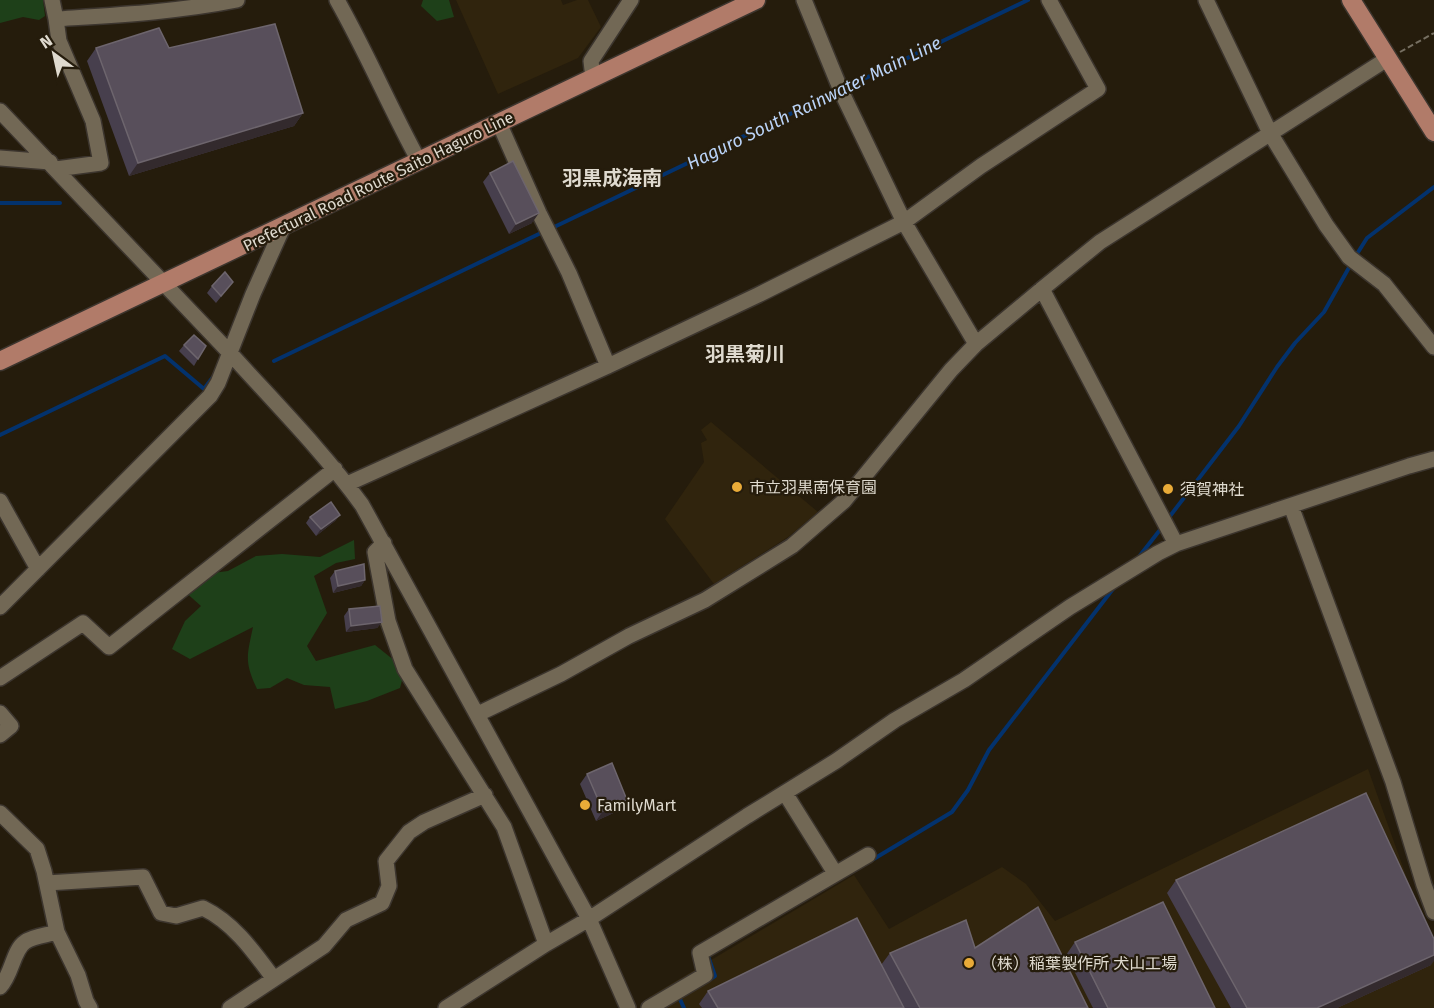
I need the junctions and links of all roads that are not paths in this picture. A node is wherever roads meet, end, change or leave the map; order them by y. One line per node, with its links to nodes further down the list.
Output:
1 (52, 0): 10 (street)
2 (237, 0): 10 (street)
3 (337, 0): 18 (street)
4 (631, 0): 12 (street)
5 (756, 0): 12 (main road, Prefectural Road Route Saito Haguro Line)
6 (804, 0): 20 (street)
7 (1049, 0): 20 (street)
8 (1206, 0): 16 (street)
9 (1351, 0): 11 (main road)
10 (56, 18): 19 (street)
11 (1387, 59): 15 (main road); 16 (street)
12 (593, 78): 14 (main road, Prefectural Road Route Saito Haguro Line)
13 (0, 111): 19 (street)
14 (499, 123): 18 (main road, Prefectural Road Route Saito Haguro Line); 28 (street)
15 (1434, 132)
16 (1270, 133): 23 (street); 25 (street)
17 (0, 158): 19 (street)
18 (420, 161): 21 (main road, Prefectural Road Route Saito Haguro Line)
19 (53, 166): 22 (street)
20 (904, 222): 24 (street); 28 (street)
21 (284, 225): 22 (main road, Prefectural Road Route Saito Haguro Line); 26 (street)
22 (165, 283): 26 (street); 27 (main road, Prefectural Road Route Saito Haguro Line)
23 (1042, 289): 24 (street); 35 (street)
24 (976, 344): 40 (street)
25 (1434, 348)
26 (230, 354): 30 (street); 36 (street)
27 (0, 361)
28 (608, 366): 31 (street)
29 (1434, 459): 33 (street)
30 (335, 469): 31 (street); 38 (street)
31 (347, 484): 34 (street)
32 (0, 501): 36 (street)
33 (1291, 506): 35 (street); 48 (street)
34 (384, 543): 40 (street); 43 (street)
35 (1176, 544): 42 (street)
36 (38, 568): 37 (street)
37 (0, 607)
38 (0, 678)
39 (0, 713): 41 (street)
40 (478, 714): 49 (street)
41 (0, 735)
42 (785, 793): 46 (street); 49 (street)
43 (485, 795): 51 (street); 52 (street)
44 (0, 813): 47 (street)
45 (868, 855): 46 (street)
46 (835, 873): 58 (street)
47 (46, 883): 50 (street); 52 (street)
48 (1434, 912)
49 (589, 919): 51 (street); 57 (street)
50 (57, 932): 53 (street); 54 (street)
51 (546, 944): 56 (street)
52 (274, 979): 55 (street)
53 (0, 987)
54 (90, 1008)
55 (230, 1008)
56 (446, 1008)
57 (628, 1008)
58 (649, 1008)

